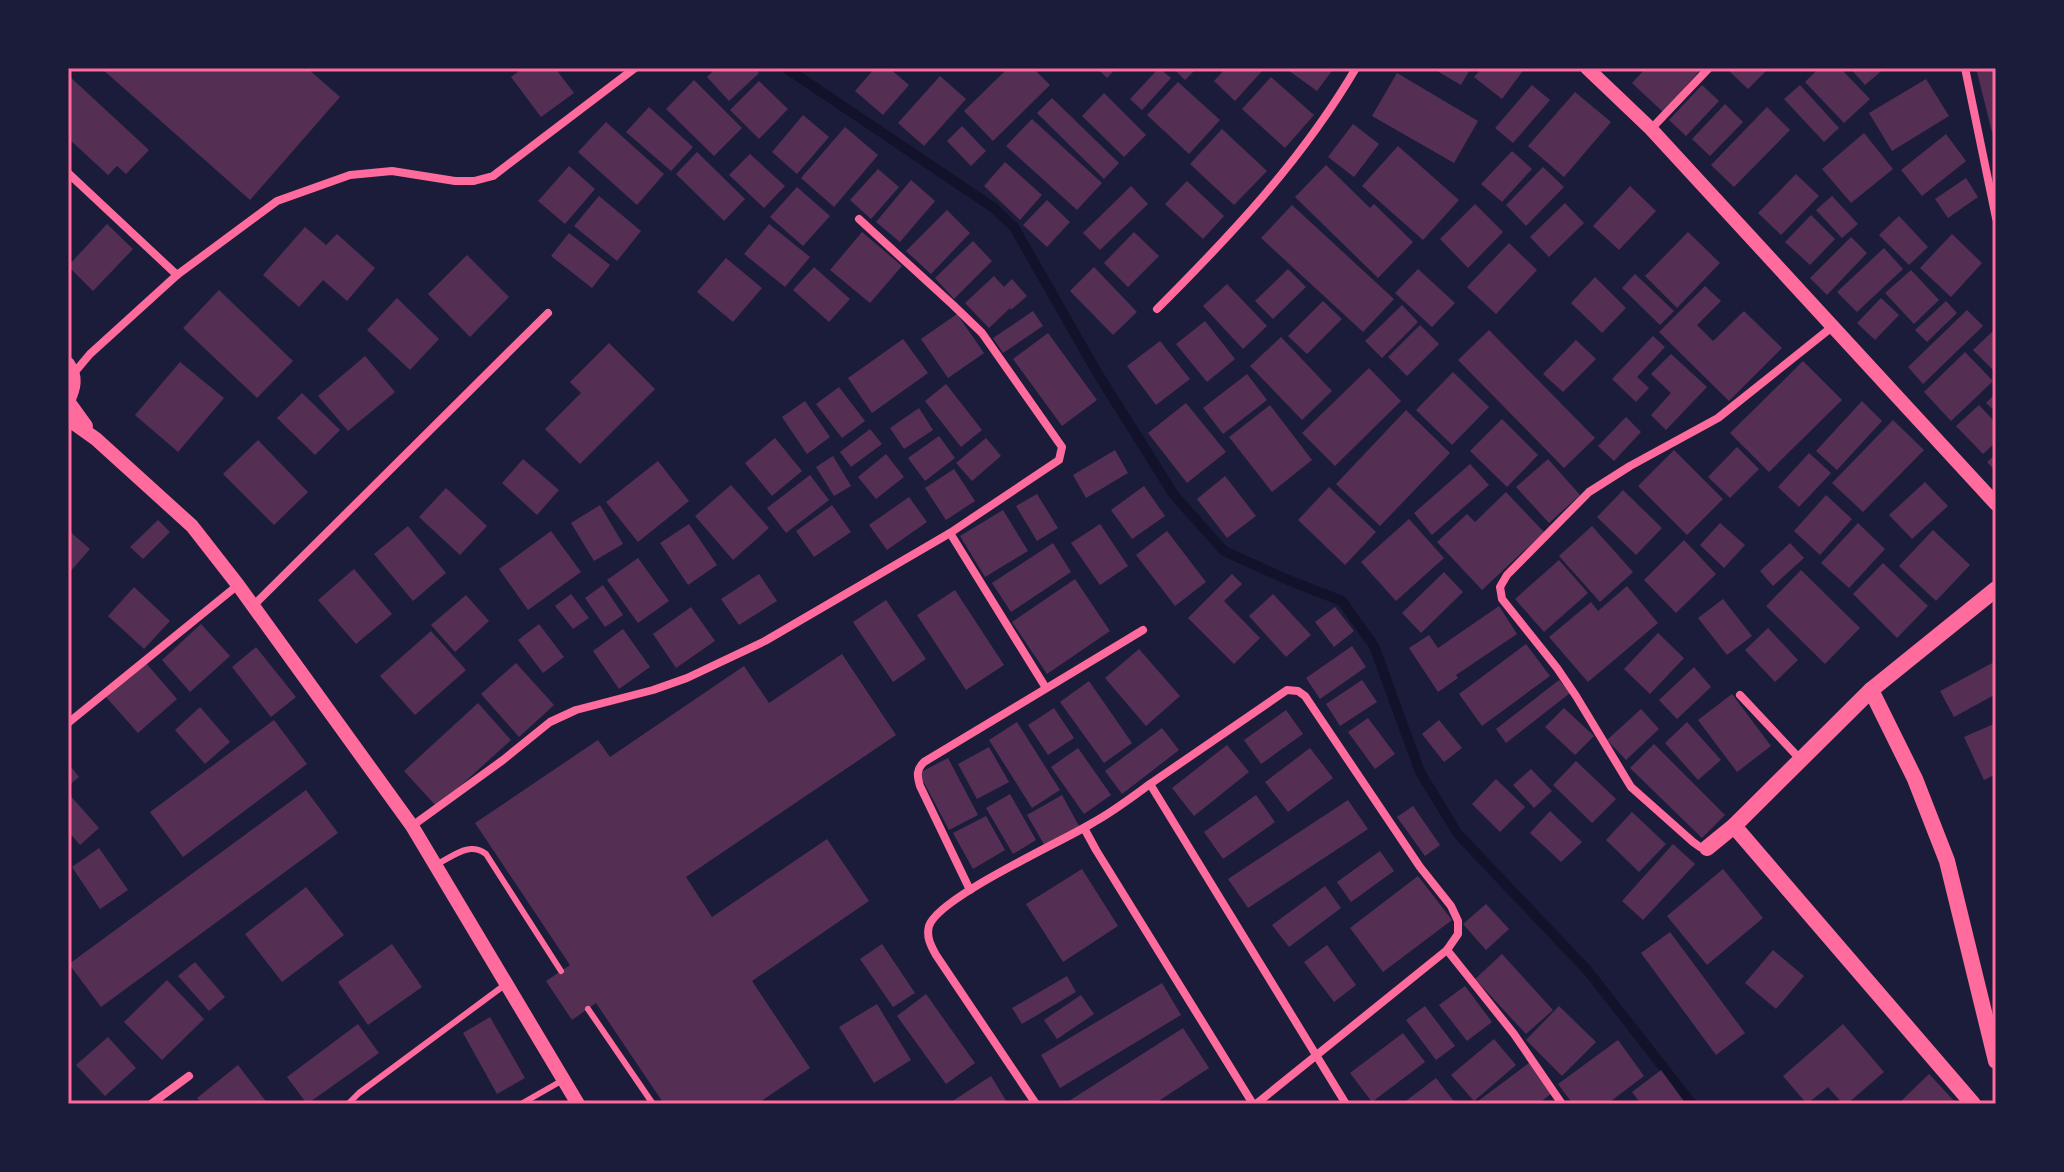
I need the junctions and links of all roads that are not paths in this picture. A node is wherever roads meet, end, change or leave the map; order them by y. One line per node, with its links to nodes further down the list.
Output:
1 (635, 68): 10 (street)
2 (1356, 68): 11 (street)
3 (1587, 68): 6 (street)
4 (1709, 68): 6 (street)
5 (1965, 68): 8 (street)
6 (1651, 129): 13 (street)
7 (68, 173): 10 (street)
8 (1996, 218)
9 (859, 219): 20 (street)
10 (177, 275): 14 (street)
11 (1157, 309)
12 (548, 313): 23 (street)
13 (1832, 327): 19 (street); 34 (street)
14 (90, 354): 15 (street); 15 (street)
15 (70, 365): 16 (street)
16 (68, 401): 18 (street)
17 (68, 419): 18 (street)
18 (96, 439): 21 (street)
19 (1996, 504)
20 (950, 533): 25 (street); 31 (street)
21 (238, 585): 23 (street); 28 (street)
22 (1996, 589): 26 (main road)
23 (253, 606): 31 (street)
24 (1143, 630): 25 (street)
25 (1046, 688): 36 (street)
26 (1871, 690): 29 (main road); 42 (main road)
27 (1740, 695): 29 (street)
28 (68, 723)
29 (1801, 760): 32 (main road)
30 (1150, 784): 33 (street); 37 (street); 41 (street)
31 (412, 826): 35 (street)
32 (1734, 826): 34 (main road); 54 (main road)
33 (1084, 828): 36 (street); 51 (street)
34 (1707, 848)
35 (435, 865): 38 (lane); 39 (street)
36 (970, 890): 50 (street)
37 (1447, 950): 41 (street); 53 (street)
38 (561, 971)
39 (506, 984): 44 (street); 46 (lane)
40 (588, 1009): 49 (lane)
41 (1316, 1055): 51 (street); 52 (street)
42 (1996, 1061)
43 (189, 1076): 45 (street)
44 (563, 1080): 47 (lane); 48 (street)
45 (151, 1104)
46 (348, 1104)
47 (521, 1104)
48 (578, 1104)
49 (653, 1104)
50 (1036, 1104)
51 (1254, 1104)
52 (1346, 1104)
53 (1562, 1104)
54 (1973, 1104)

